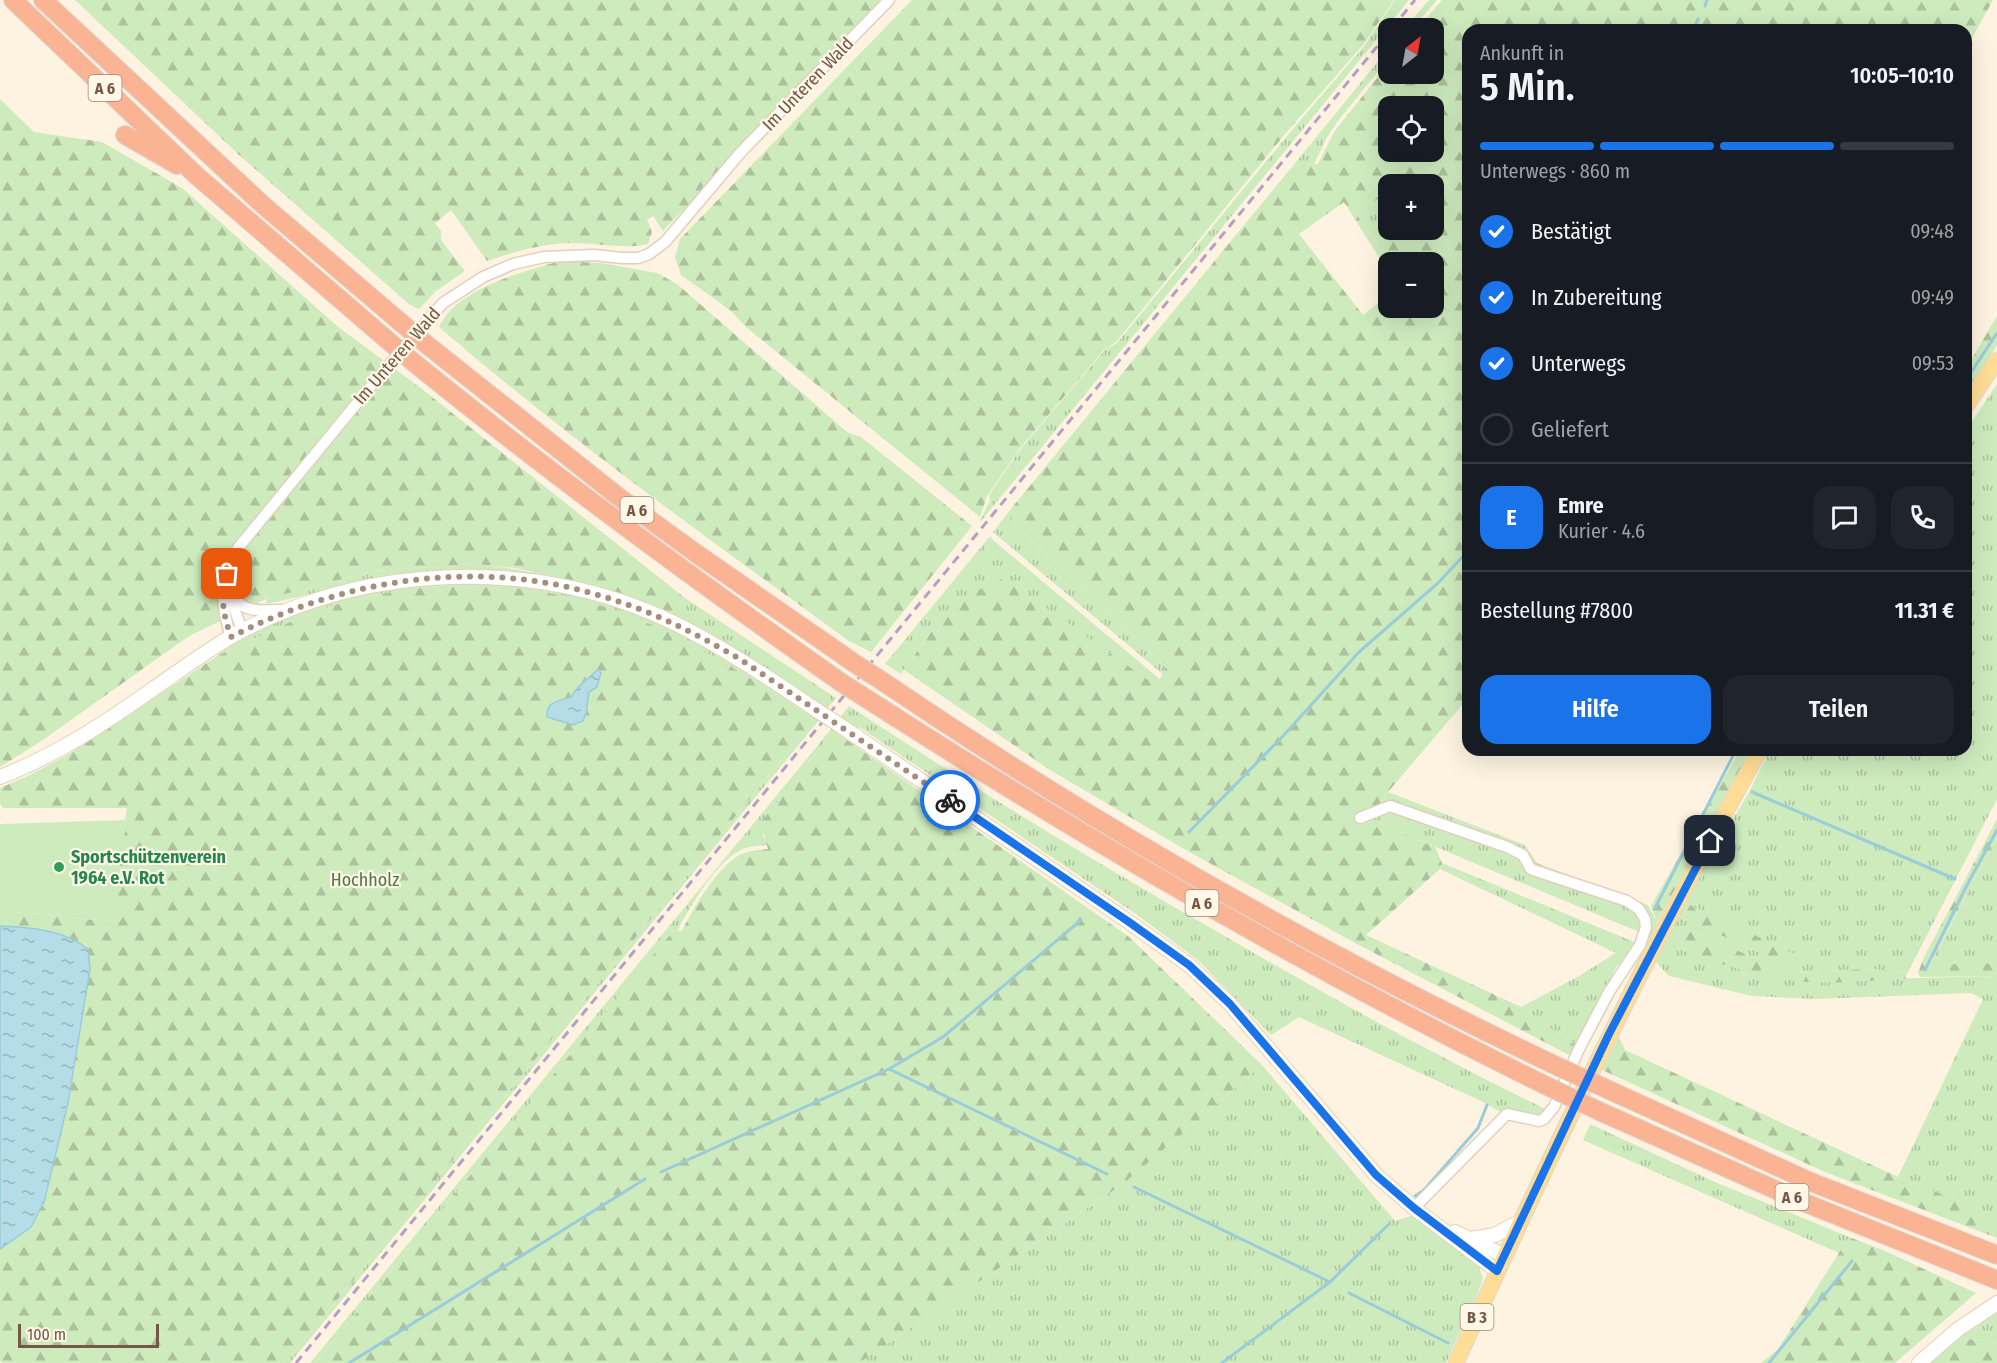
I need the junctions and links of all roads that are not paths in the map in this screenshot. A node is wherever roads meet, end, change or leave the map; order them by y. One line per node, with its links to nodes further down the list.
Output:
1 (13, 0): 5 (highway, A 6)
2 (44, 0): 19 (highway, A 6, bridge)
3 (889, 0): 8 (street, Im Unteren Wald)
4 (125, 135): 5 (highway)
5 (197, 176): 22 (highway, A 6, bridge)
6 (1997, 360): 7 (main road)
7 (1972, 397)
8 (227, 574): 9 (street, Im Unteren Wald); 11 (street, Im Unteren Wald)
9 (229, 592): 10 (street); 11 (street, Im Unteren Wald)
10 (288, 610): 11 (main road); 15 (main road, bridge)
11 (236, 634): 13 (main road)
12 (1757, 756): 17 (main road, B 3)
13 (0, 777)
14 (1360, 818): 15 (street)
15 (1414, 1208): 16 (main road)
16 (1431, 1221): 18 (main road); 21 (main road)
17 (1521, 1221): 18 (main road); 20 (main road, B 3)
18 (1470, 1239): 20 (main road)
19 (1997, 1255)
20 (1504, 1256): 21 (main road, B 3)
21 (1497, 1271): 24 (main road, B 3)
22 (1992, 1278)
23 (1997, 1303): 25 (main road)
24 (1456, 1363)
25 (1919, 1363)

